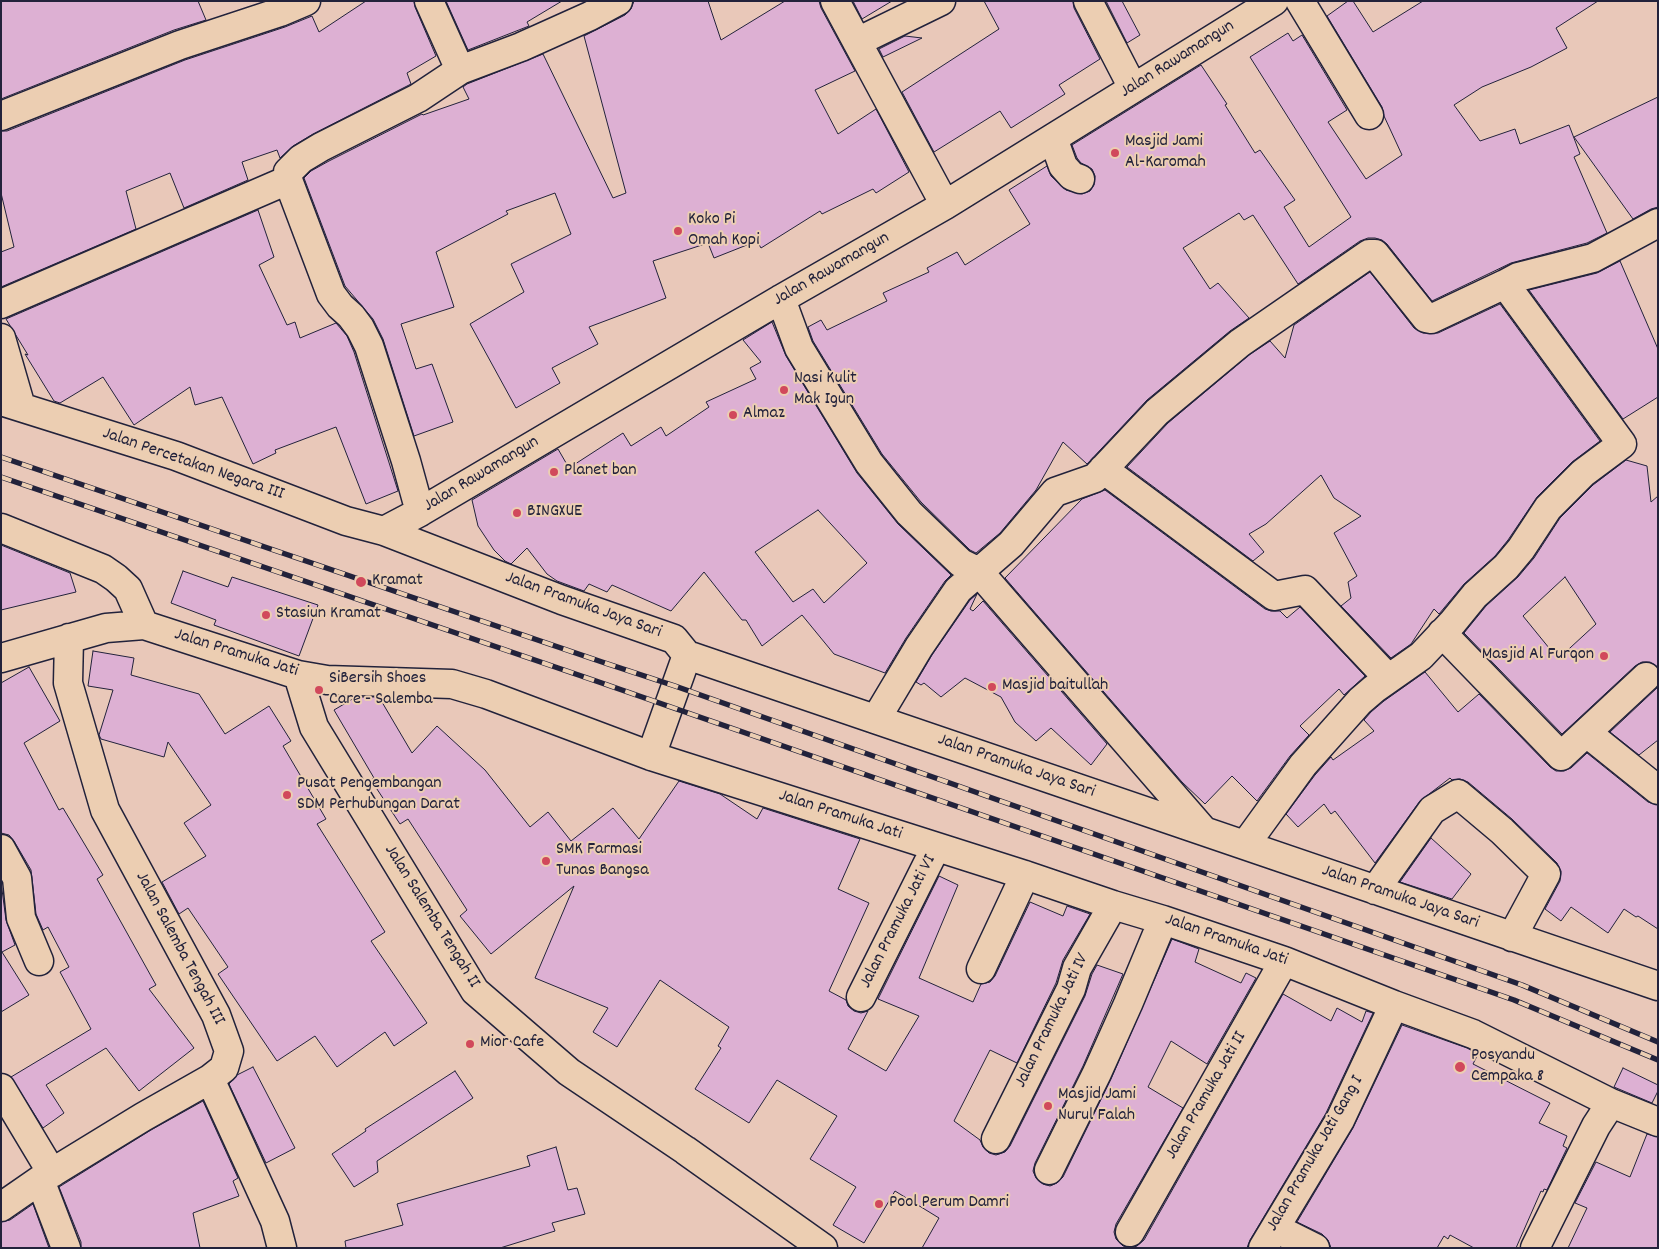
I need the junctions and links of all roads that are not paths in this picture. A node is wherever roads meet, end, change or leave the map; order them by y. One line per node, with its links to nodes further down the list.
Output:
1 (306, 1): 9 (street)
2 (429, 1): 12 (street)
3 (618, 1): 10 (street)
4 (835, 1): 11 (street)
5 (941, 1): 11 (street)
6 (1088, 1): 13 (street)
7 (1274, 1): 13 (street, Jalan Rawamangun)
8 (1300, 1): 14 (street)
9 (277, 6): 15 (street)
10 (586, 9): 12 (street)
11 (857, 42): 19 (street)
12 (460, 70): 18 (street)
13 (1133, 88): 16 (street, Jalan Rawamangun)
14 (1369, 115)
15 (1, 116)
16 (1053, 138): 17 (street); 19 (street, Jalan Rawamangun)
17 (1080, 179)
18 (288, 180): 23 (street); 27 (street)
19 (945, 205): 22 (street, Jalan Rawamangun)
20 (1658, 222): 21 (street)
21 (1505, 284): 26 (street); 32 (street)
22 (781, 299): 27 (street, Jalan Rawamangun); 30 (street)
23 (1, 304)
24 (1, 338): 25 (street)
25 (11, 404): 29 (street, Jalan Percetakan Negara III)
26 (1103, 469): 30 (street); 38 (street)
27 (420, 512): 29 (street, Jalan Rawamangun)
28 (1, 528): 31 (street)
29 (384, 531): 34 (street, Jalan Pramuka Jaya Sari)
30 (979, 572): 39 (street); 43 (street)
31 (144, 625): 33 (street, Jalan Pramuka Jati); 36 (street, Jalan Pramuka Jati)
32 (1442, 633): 38 (street); 40 (street)
33 (69, 638): 35 (street, Jalan Pramuka Jati); 58 (street, Jalan Salemba Tengah III)
34 (687, 655): 39 (street, Jalan Pramuka Jaya Sari); 41 (street)
35 (1, 658)
36 (298, 675): 41 (street, Jalan Pramuka Jati); 70 (street, Jalan Salemba Tengah II)
37 (1646, 677): 40 (street)
38 (1388, 678): 44 (street)
39 (876, 719): 43 (street, Jalan Pramuka Jaya Sari)
40 (1587, 733): 42 (street)
41 (651, 756): 45 (street, Jalan Pramuka Jati)
42 (1658, 790)
43 (1203, 831): 44 (street, Jalan Pramuka Jaya Sari)
44 (1244, 845): 48 (street, Jalan Pramuka Jaya Sari)
45 (936, 847): 47 (street, Jalan Pramuka Jati); 56 (street, Jalan Pramuka Jati VI)
46 (1, 849): 52 (street)
47 (1025, 875): 49 (street, Jalan Pramuka Jati); 54 (street)
48 (1374, 890): 51 (street, Jalan Pramuka Jaya Sari); 51 (street)
49 (1113, 905): 50 (street, Jalan Pramuka Jati); 62 (street, Jalan Pramuka Jati IV)
50 (1163, 920): 53 (street, Jalan Pramuka Jati); 63 (street)
51 (1512, 936): 55 (street, Jalan Pramuka Jaya Sari)
52 (39, 960)
53 (1284, 960): 57 (street, Jalan Pramuka Jati); 66 (street, Jalan Pramuka Jati II)
54 (981, 969)
55 (1658, 986)
56 (861, 996)
57 (1394, 1005): 60 (street, Jalan Pramuka Jati); 67 (street, Jalan Pramuka Jati Gang I)
58 (210, 1078): 64 (street, Jalan Salemba Tengah III); 69 (street)
59 (1, 1088): 64 (street)
60 (1611, 1103): 61 (street, Jalan Pramuka Jati); 72 (street)
61 (1658, 1122)
62 (996, 1139)
63 (1049, 1170)
64 (46, 1177): 65 (street, Jalan Salemba Tengah III); 68 (street)
65 (1, 1207)
66 (1130, 1232)
67 (1269, 1238): 71 (street)
68 (66, 1248)
69 (282, 1248)
70 (823, 1248)
71 (1315, 1248)
72 (1535, 1248)

